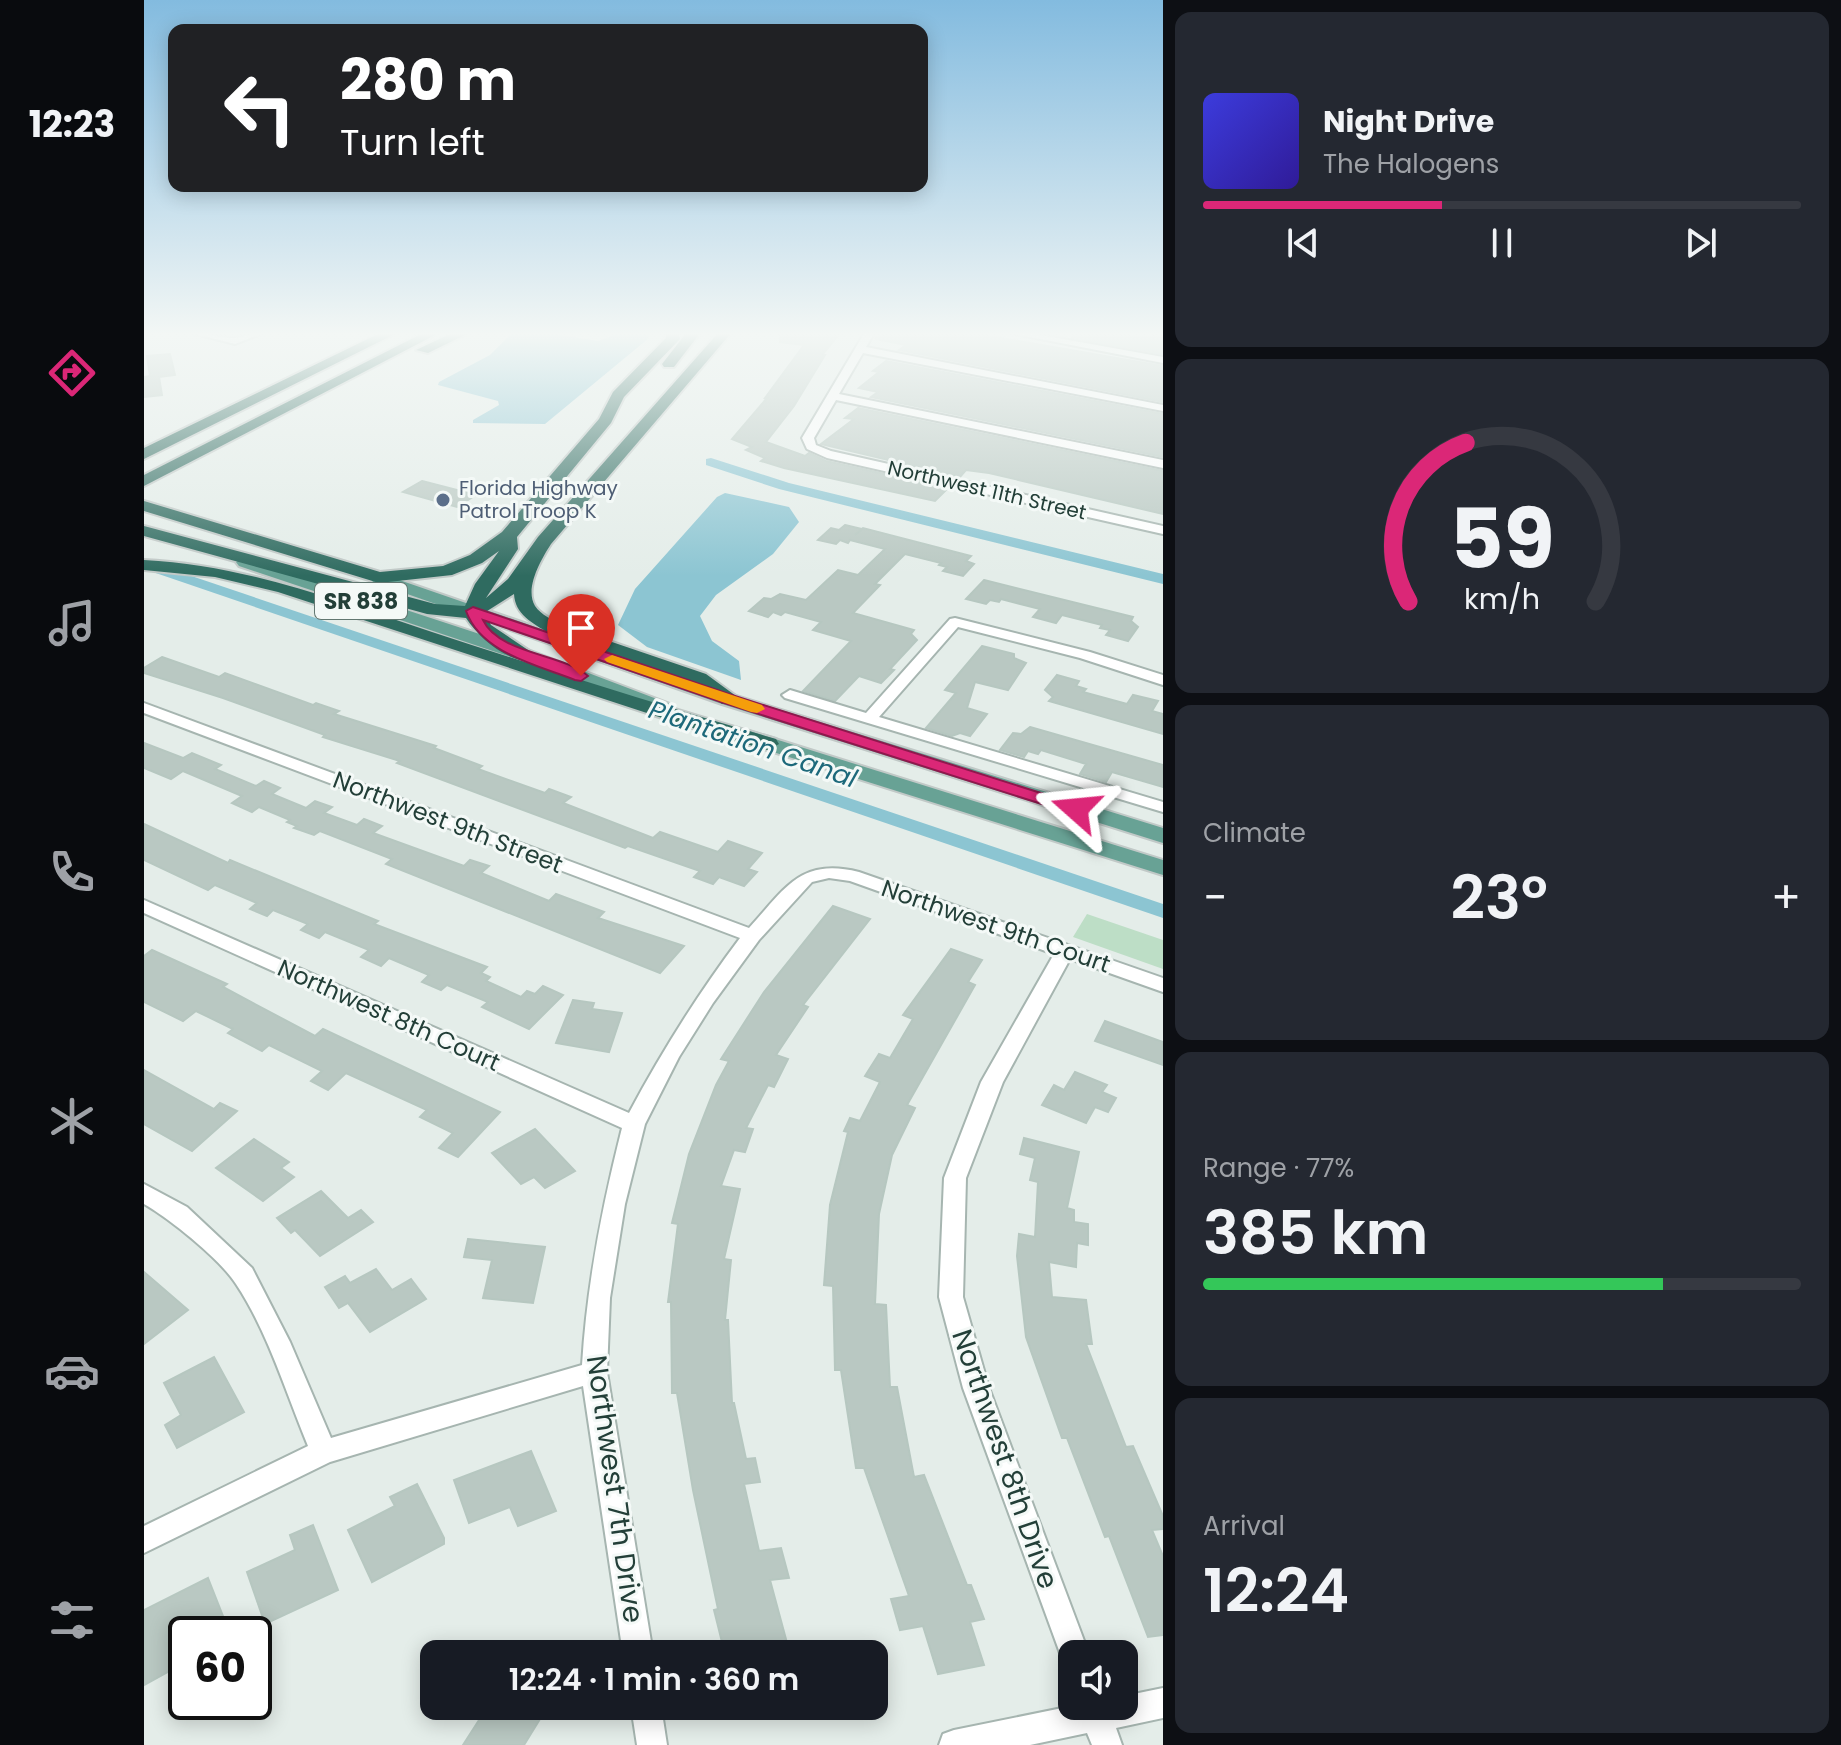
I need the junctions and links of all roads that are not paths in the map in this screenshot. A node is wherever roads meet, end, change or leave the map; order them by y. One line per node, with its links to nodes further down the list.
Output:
1 (217, 413): 11 (highway)
2 (222, 413): 11 (highway)
3 (274, 413): 13 (highway)
4 (288, 413): 13 (highway)
5 (609, 413): 10 (highway)
6 (615, 413): 10 (highway)
7 (653, 413): 21 (highway)
8 (823, 413): 17 (street, Northwest 11th Street)
9 (918, 413): 14 (street)
10 (606, 420): 19 (highway)
11 (202, 423): 12 (highway)
12 (144, 454)
13 (181, 461): 15 (highway)
14 (1163, 464)
15 (144, 481)
16 (144, 506): 23 (highway, SR 838)
17 (1163, 530)
18 (144, 531): 20 (highway, SR 838)
19 (508, 536): 23 (highway); 24 (highway)
20 (201, 547): 24 (highway); 25 (main road, SR 838)
21 (530, 564): 24 (highway); 28 (highway)
22 (144, 565): 31 (highway)
23 (379, 578): 24 (main road, SR 838)
24 (473, 611): 25 (highway); 28 (main road, SR 838)
25 (521, 654): 31 (main road, SR 838)
26 (1163, 680): 30 (street)
27 (790, 695): 30 (street)
28 (729, 700): 33 (main road, SR 838)
29 (144, 708): 37 (street, Northwest 9th Street)
30 (868, 720): 32 (street)
31 (768, 744): 34 (main road, SR 838)
32 (1163, 807)
33 (1163, 836)
34 (1163, 868)
35 (829, 872): 37 (street, Northwest 7th Drive); 38 (street, Northwest 9th Court)
36 (144, 906): 40 (street, Northwest 8th Court)
37 (752, 936): 40 (street, Northwest 7th Drive)
38 (1066, 950): 39 (street, Northwest 9th Court); 46 (street, Northwest 8th Drive)
39 (1163, 985)
40 (634, 1124): 42 (street, Northwest 7th Drive)
41 (144, 1193): 43 (street)
42 (594, 1372): 43 (street); 45 (street, Northwest 7th Drive)
43 (324, 1452): 44 (street)
44 (144, 1540)
45 (636, 1640)
46 (1069, 1640)
47 (1163, 1703): 48 (street)
48 (1138, 1706)
49 (1058, 1719): 53 (street)
50 (648, 1720): 52 (street)
51 (1098, 1720): 54 (street)
52 (652, 1745)
53 (954, 1745)
54 (1107, 1745)

